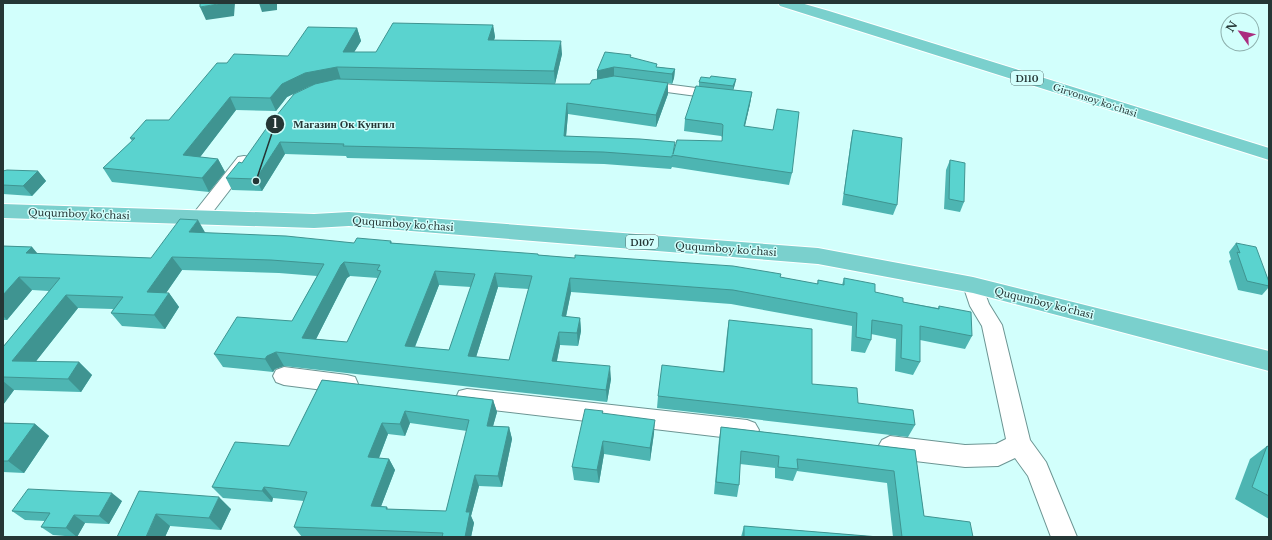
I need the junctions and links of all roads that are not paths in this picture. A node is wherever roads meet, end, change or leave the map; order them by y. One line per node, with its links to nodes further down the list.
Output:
1 (785, 3): 5 (main road, Girvonsoy koʻchasi / D110)
2 (628, 84): 3 (street)
3 (730, 96)
4 (255, 148): 7 (street)
5 (1269, 154)
6 (4, 211): 7 (main road, Ququmboy ko'chasi / D107)
7 (199, 218): 8 (main road, Ququmboy ko'chasi / D107)
8 (973, 285): 9 (main road, Ququmboy ko'chasi / D107); 14 (street)
9 (1269, 361)
10 (284, 376): 11 (street)
11 (363, 386)
12 (450, 396): 13 (street)
13 (767, 433)
14 (1019, 444): 15 (street); 16 (street)
15 (870, 445)
16 (1064, 537)

